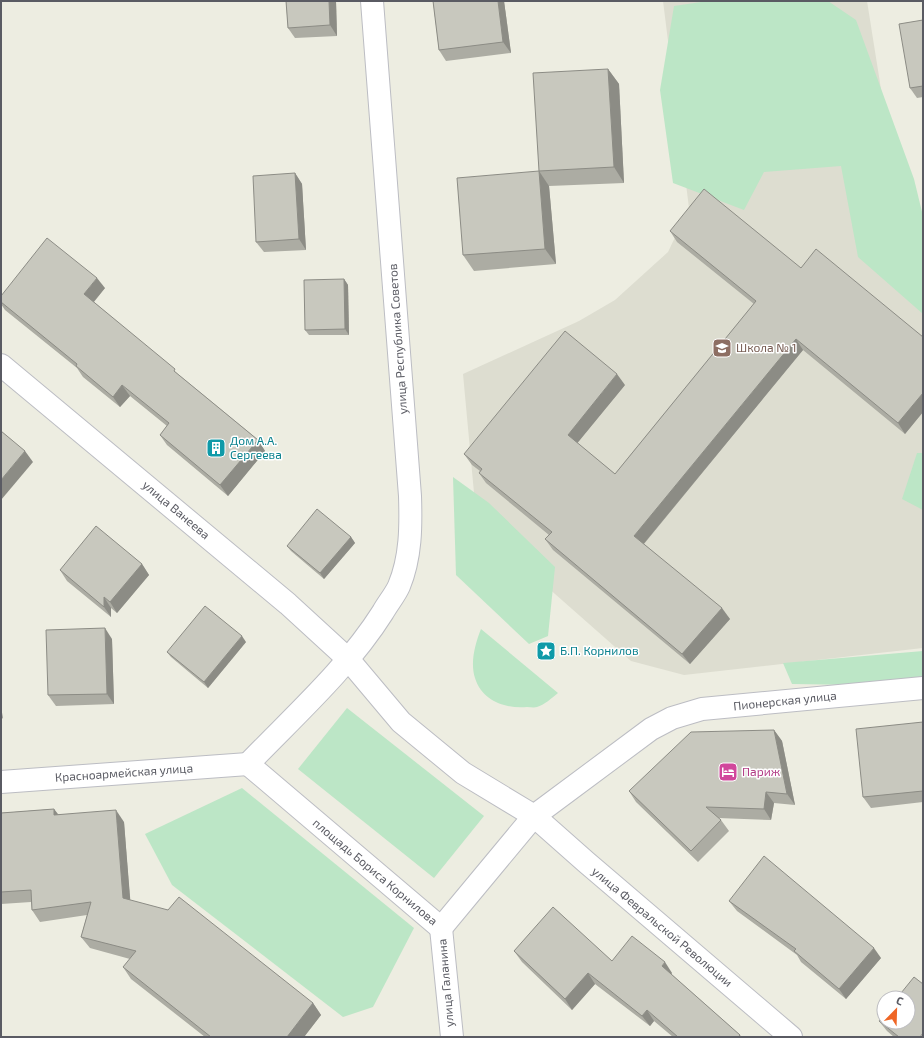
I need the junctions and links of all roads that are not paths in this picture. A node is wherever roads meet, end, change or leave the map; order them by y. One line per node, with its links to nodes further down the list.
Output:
1 (372, 1): 3 (street, улица Республика Советов)
2 (1, 365): 3 (street, улица Ванеева)
3 (348, 659): 5 (street); 7 (street)
4 (923, 688): 7 (street, Пионерская улица)
5 (248, 764): 6 (street, Красноармейская улица); 8 (street, площадь Бориса Корнилова)
6 (1, 782)
7 (534, 816): 8 (street, площадь Бориса Корнилова); 10 (street, улица Февральской Революции)
8 (441, 928): 9 (street, улица Галанина)
9 (452, 1037)
10 (791, 1037)

